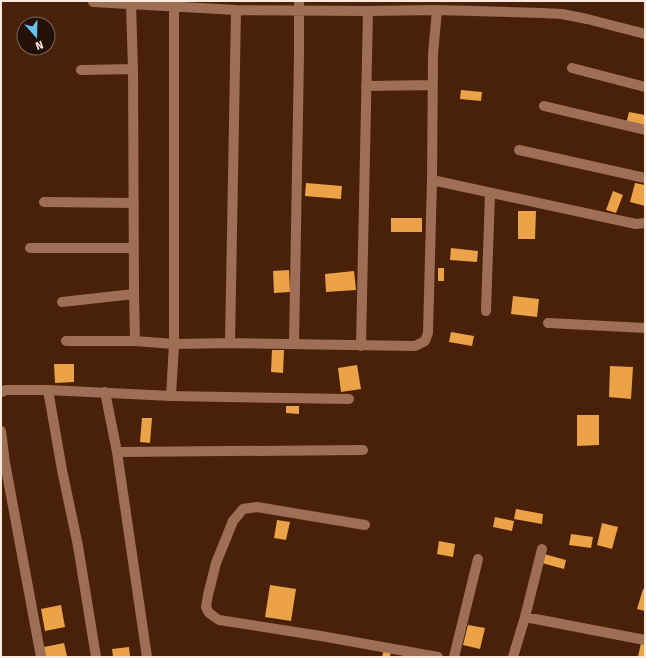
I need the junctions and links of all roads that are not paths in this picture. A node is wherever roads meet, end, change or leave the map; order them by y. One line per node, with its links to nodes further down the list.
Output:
1 (93, 2): 3 (street)
2 (174, 4): 3 (street); 5 (street); 34 (street)
3 (131, 5): 9 (street)
4 (299, 6): 5 (street); 7 (street); 35 (street)
5 (236, 10): 33 (street)
6 (437, 10): 7 (street); 8 (street); 12 (street)
7 (368, 11): 13 (street)
8 (645, 34)
9 (134, 68): 11 (street); 22 (street)
10 (572, 68): 14 (street)
11 (81, 70)
12 (433, 85): 13 (street); 19 (street)
13 (366, 86): 36 (street)
14 (645, 86)
15 (544, 106): 16 (street)
16 (645, 130)
17 (519, 150): 18 (street)
18 (645, 178)
19 (432, 180): 20 (street); 36 (street)
20 (490, 193): 23 (street); 28 (street)
21 (44, 202): 22 (street)
22 (134, 203): 25 (street)
23 (645, 223)
24 (30, 248): 25 (street)
25 (134, 248): 26 (street)
26 (134, 294): 27 (street); 32 (street)
27 (62, 302)
28 (486, 311)
29 (548, 323): 30 (street)
30 (645, 328)
31 (66, 341): 32 (street)
32 (135, 341): 34 (street)
33 (230, 343): 34 (street); 35 (street)
34 (174, 344): 40 (street)
35 (294, 344): 36 (street)
36 (361, 346)
37 (48, 390): 38 (street); 39 (street); 51 (street)
38 (1, 392)
39 (105, 392): 40 (street); 44 (street)
40 (171, 396): 41 (street)
41 (349, 399)
42 (1, 432): 50 (street)
43 (363, 450): 44 (street)
44 (117, 452): 52 (street)
45 (365, 525): 53 (street)
46 (542, 549): 48 (street)
47 (478, 559): 54 (street)
48 (525, 617): 49 (street); 55 (street)
49 (645, 640)
50 (41, 657)
51 (96, 657)
52 (147, 657)
53 (438, 657)
54 (454, 657)
55 (513, 657)

